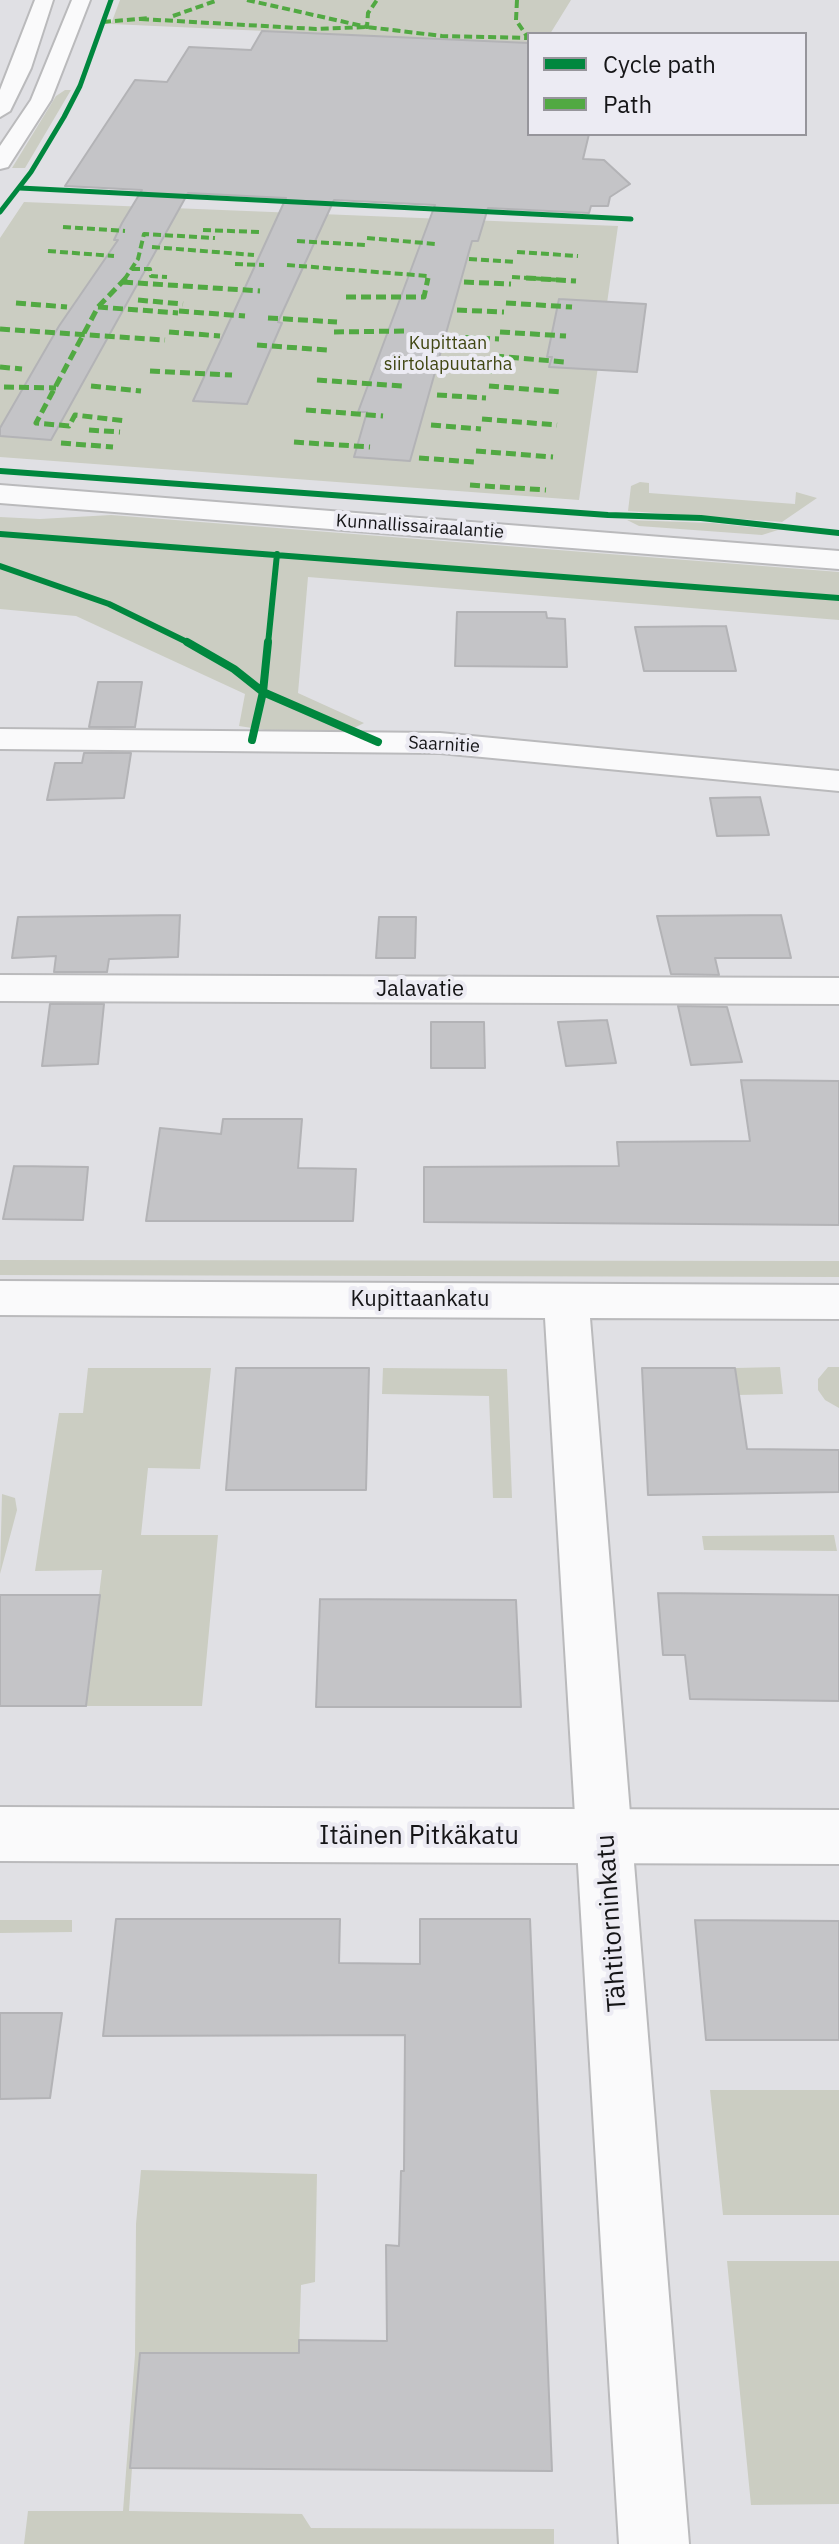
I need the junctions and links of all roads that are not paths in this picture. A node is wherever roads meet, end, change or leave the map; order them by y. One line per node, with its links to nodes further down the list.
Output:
1 (44, 0): 3 (street)
2 (81, 0): 4 (street)
3 (0, 111)
4 (0, 162)
5 (0, 494): 6 (street, Kunnallissairaalantie)
6 (839, 560)
7 (0, 739): 8 (street, Saarnitie)
8 (839, 781)
9 (0, 988): 10 (street, Jalavatie)
10 (839, 991)
11 (0, 1298): 12 (street, Kupittaankatu)
12 (566, 1302): 13 (street, Kupittaankatu); 15 (street, Tähtitorninkatu)
13 (839, 1302)
14 (0, 1834): 15 (street, Itäinen Pitkäkatu)
15 (606, 1836): 16 (street, Itäinen Pitkäkatu); 17 (street, Tähtitorninkatu)
16 (839, 1837)
17 (654, 2544)

